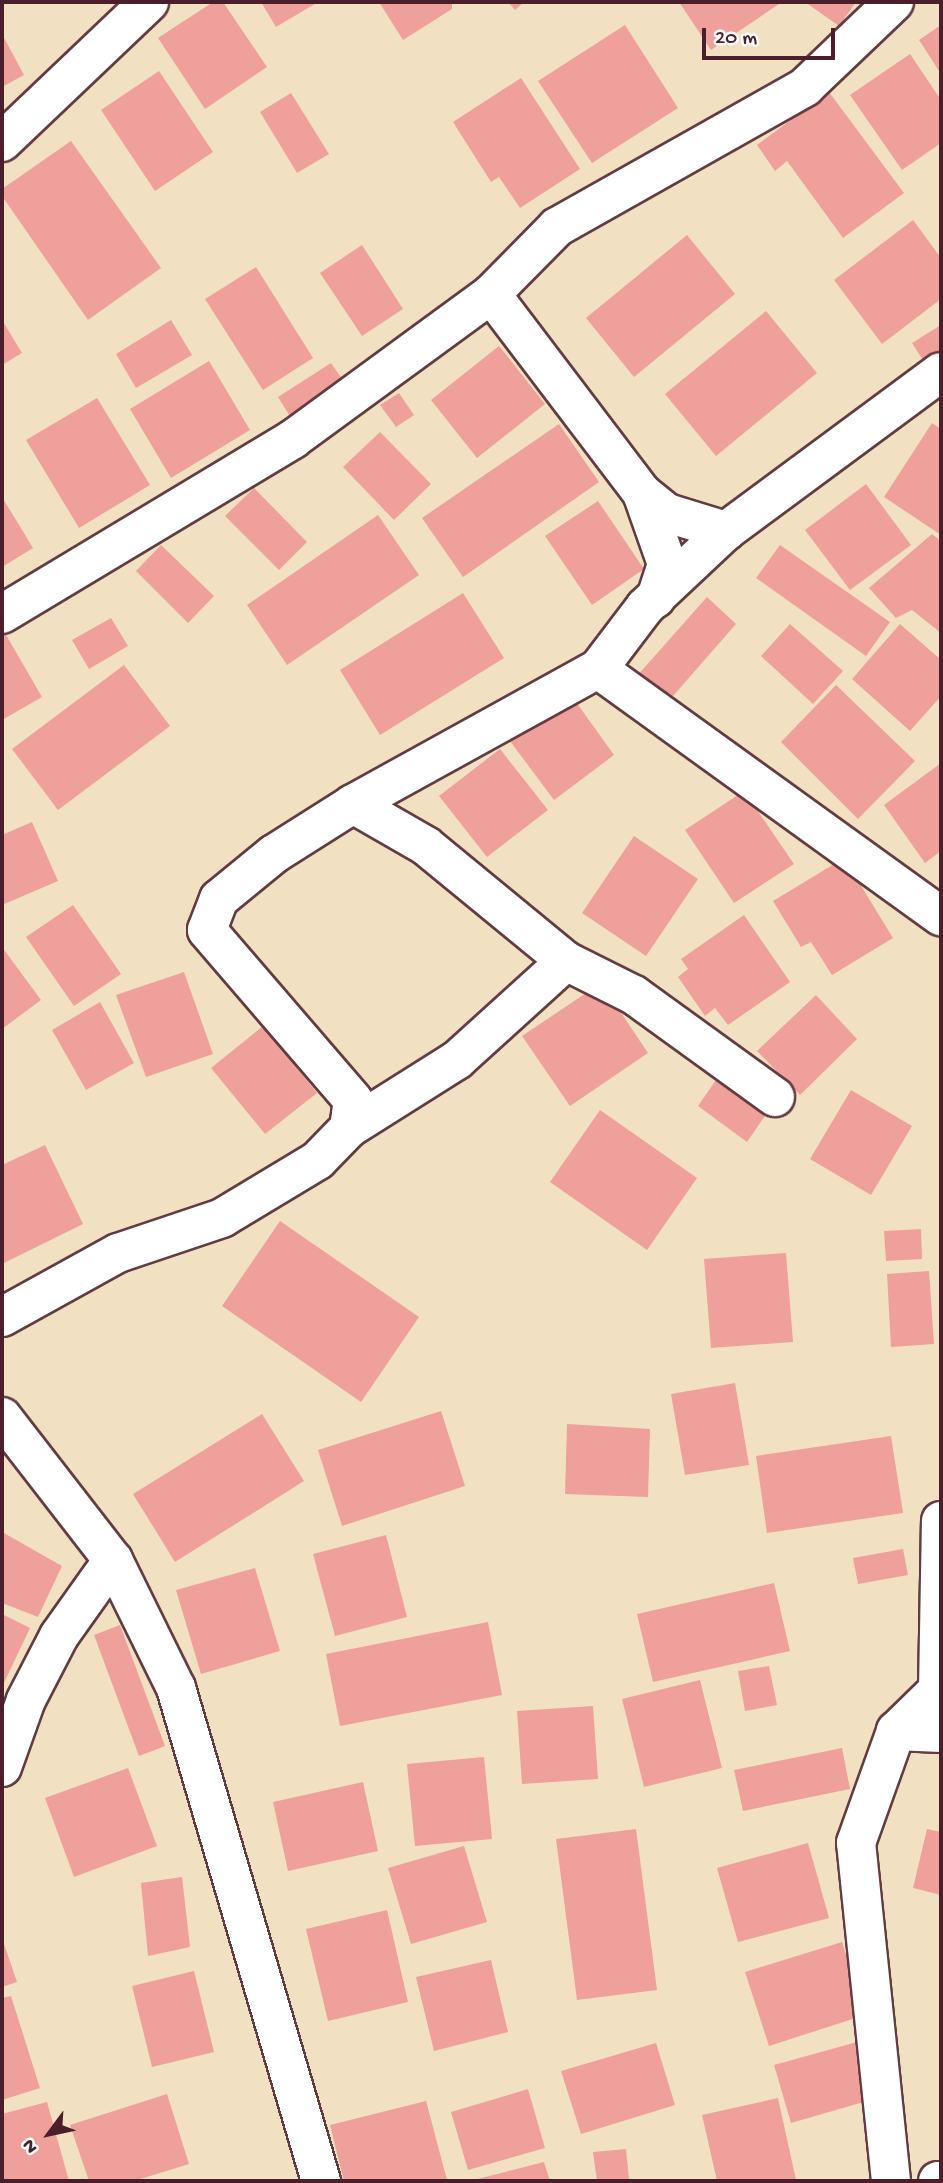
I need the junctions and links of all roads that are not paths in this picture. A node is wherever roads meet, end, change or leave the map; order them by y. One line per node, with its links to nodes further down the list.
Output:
1 (149, 2): 3 (street)
2 (894, 2): 4 (street)
3 (2, 142)
4 (491, 295): 6 (street); 9 (street)
5 (941, 372): 7 (street)
6 (642, 492): 7 (street); 8 (street)
7 (726, 531): 8 (street)
8 (656, 598): 10 (street)
9 (2, 614)
10 (598, 669): 11 (street); 12 (street)
11 (353, 804): 13 (street); 15 (street)
12 (941, 916)
13 (566, 961): 14 (street); 15 (street)
14 (775, 1097)
15 (349, 1128): 16 (street)
16 (2, 1317)
17 (2, 1417): 19 (street)
18 (941, 1521): 20 (street)
19 (113, 1560): 22 (street); 23 (street)
20 (896, 1731): 21 (street); 24 (street)
21 (941, 1733)
22 (2, 1764)
23 (309, 2177)
24 (891, 2181)

